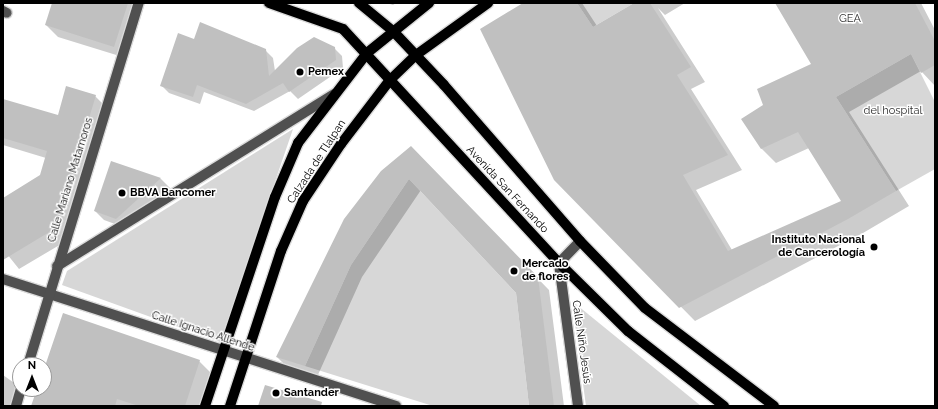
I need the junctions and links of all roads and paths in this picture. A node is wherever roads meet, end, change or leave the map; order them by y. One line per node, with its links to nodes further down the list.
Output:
1 (139, 3): 13 (street, Calle Mariano Matamoros)
2 (269, 3): 7 (main road, Avenida San Fernando)
3 (359, 3): 6 (main road, Avenida San Fernando)
4 (429, 3): 6 (main road, Calzada de Tlalpan)
5 (488, 3): 8 (main road, Calzada de Tlalpan)
6 (393, 31): 7 (main road, Calzada de Tlalpan); 8 (main road, Avenida San Fernando)
7 (367, 53): 9 (main road, Avenida San Fernando); 10 (main road, Calzada de Tlalpan)
8 (416, 56): 9 (main road, Calzada de Tlalpan); 11 (main road, Avenida San Fernando)
9 (390, 80): 12 (main road, Avenida San Fernando); 18 (main road, Calzada de Tlalpan)
10 (334, 94): 13 (street); 16 (main road, Calzada de Tlalpan)
11 (580, 241): 12 (street); 24 (main road, Avenida San Fernando)
12 (559, 263): 22 (street, Calle Niño Jesús); 23 (main road, Avenida San Fernando)
13 (57, 266): 15 (street, Calle Mariano Matamoros)
14 (3, 279): 15 (street, Calle Ignacio Allende)
15 (48, 293): 16 (street, Calle Ignacio Allende); 17 (street, Calle Mariano Matamoros)
16 (222, 351): 18 (street, Calle Ignacio Allende); 19 (main road, Calzada de Tlalpan)
17 (30, 357)
18 (245, 358): 20 (main road, Calzada de Tlalpan); 21 (street, Calle Ignacio Allende)
19 (204, 406)
20 (230, 406)
21 (396, 406)
22 (578, 406)
23 (724, 406)
24 (774, 406)

